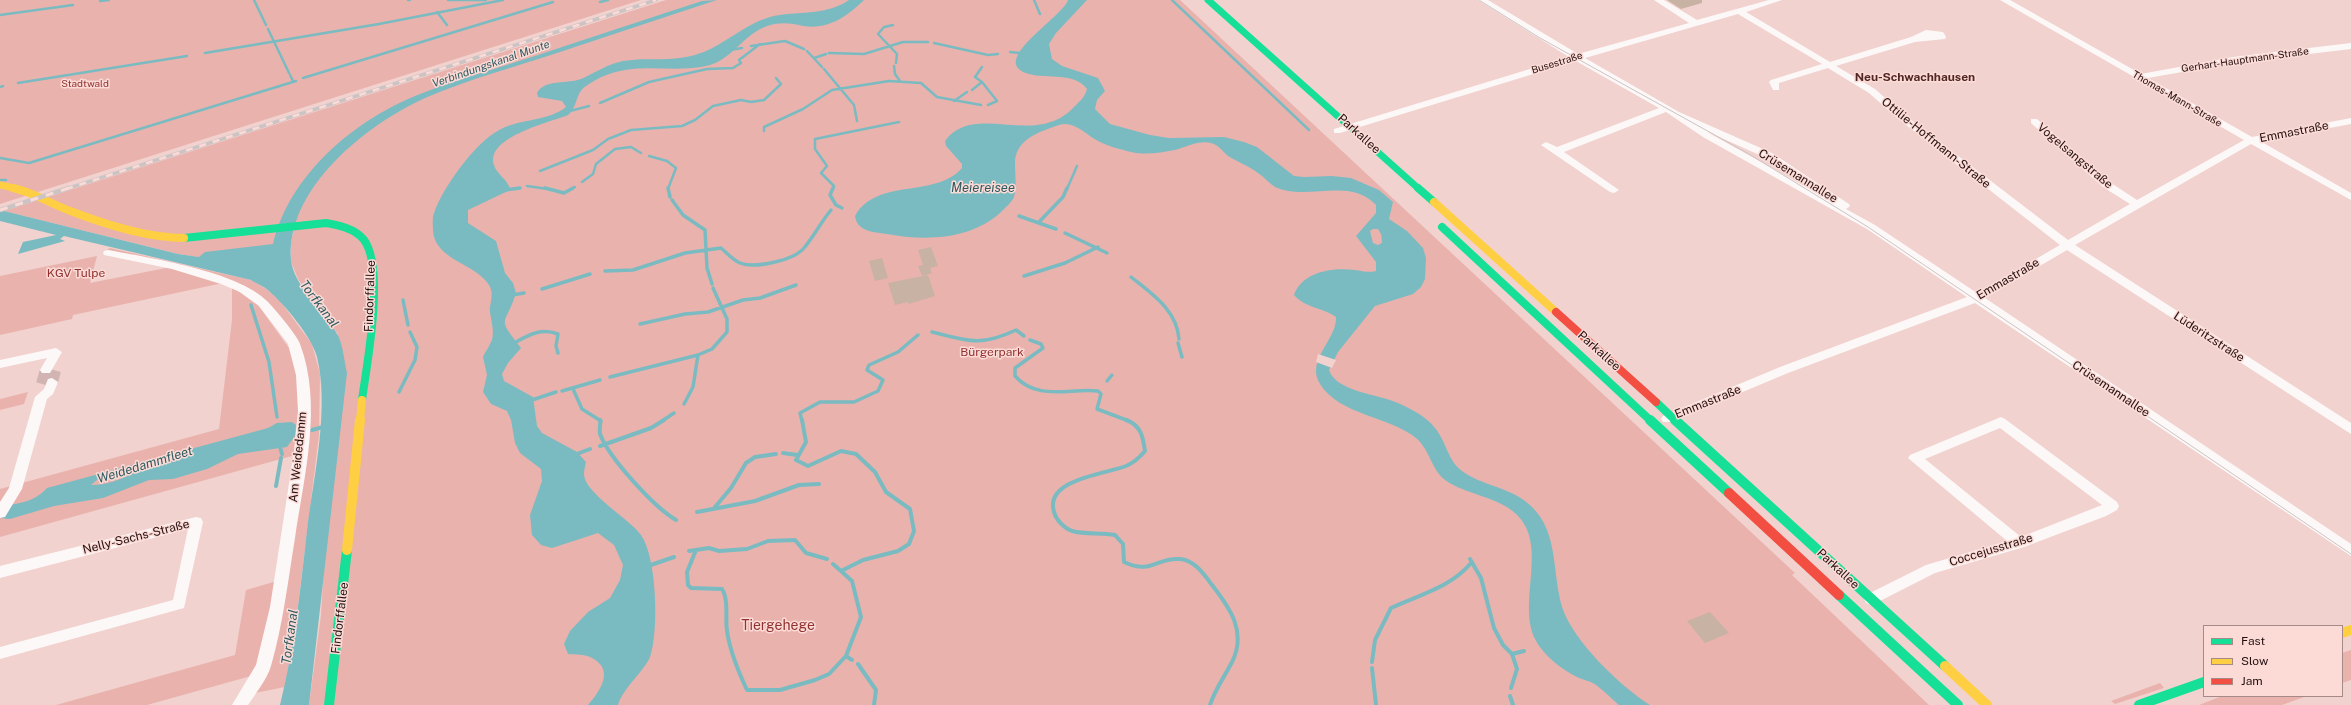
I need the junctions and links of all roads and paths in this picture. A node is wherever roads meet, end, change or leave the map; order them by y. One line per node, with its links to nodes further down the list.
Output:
1 (1208, 0): 18 (main road, Parkallee)
2 (1482, 0): 10 (street, Crüsemannallee)
3 (1658, 0): 7 (street)
4 (1778, 0): 6 (street, Busestraße)
5 (2004, 0): 12 (street, Thomas-Mann-Straße)
6 (1739, 11): 7 (street, Busestraße); 11 (street, Ottilie-Hoffmann-Straße)
7 (1695, 23): 10 (street, Busestraße)
8 (1914, 39): 11 (street)
9 (2351, 46): 12 (street, Gerhart-Hauptmann-Straße)
10 (1576, 57): 14 (street, Crüsemannallee); 18 (street, Busestraße)
11 (1829, 64): 13 (street); 29 (street, Ottilie-Hoffmann-Straße)
12 (2140, 77): 21 (street, Thomas-Mann-Straße)
13 (1776, 88)
14 (1666, 109): 23 (street); 31 (street, Crüsemannallee)
15 (2034, 121): 27 (street, Vogelsangstraße)
16 (2351, 121): 21 (street, Emmastraße)
17 (1329, 123): 19 (main road, Parkallee)
18 (1351, 127): 19 (street, Busestraße); 35 (main road, Parkallee)
19 (1337, 131): 20 (main road, Parkallee)
20 (1346, 139)
21 (2251, 140): 26 (street, Thomas-Mann-Straße); 27 (street, Emmastraße)
22 (1546, 145): 23 (street)
23 (1556, 151): 25 (street)
24 (0, 185): 46 (main road, Findorffallee)
25 (1614, 190)
26 (2351, 197)
27 (2137, 204): 29 (street, Emmastraße)
28 (1432, 218): 36 (main road, Parkallee)
29 (2067, 245): 31 (street, Emmastraße); 37 (street, Lüderitzstraße)
30 (108, 253): 45 (street, Am Weidedamm)
31 (1977, 298): 35 (street, Emmastraße); 40 (street, Crüsemannallee)
32 (0, 364): 33 (street)
33 (51, 368)
34 (47, 383): 38 (street)
35 (1672, 417): 36 (street, Emmastraße); 42 (main road, Parkallee)
36 (1655, 424): 47 (main road, Parkallee)
37 (2351, 429)
38 (3, 509)
39 (2019, 543): 39 (street, Coccejusstraße); 42 (street, Coccejusstraße)
40 (2351, 551)
41 (0, 572): 43 (street, Nelly-Sachs-Straße)
42 (1871, 599): 48 (main road, Parkallee)
43 (0, 653)
44 (2203, 682): 49 (main road)
45 (240, 705)
46 (328, 705)
47 (1958, 705)
48 (1986, 705)
49 (2139, 705)

